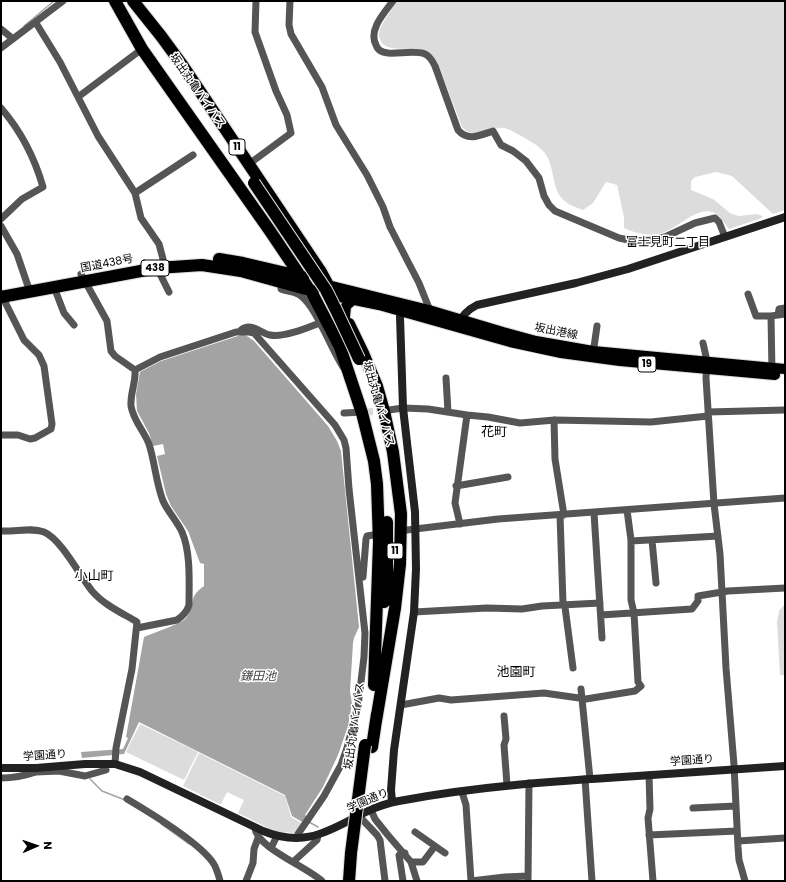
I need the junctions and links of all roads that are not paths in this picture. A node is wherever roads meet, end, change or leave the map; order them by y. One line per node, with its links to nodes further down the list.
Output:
1 (64, 1): 9 (street)
2 (115, 1): 13 (highway, 11)
3 (119, 1): 18 (highway, 坂出丸亀バイパス / 11)
4 (128, 1): 18 (highway, 坂出丸亀バイパス / 11)
5 (133, 1): 17 (highway, 11)
6 (256, 1): 17 (street)
7 (290, 1): 40 (street)
8 (393, 1): 23 (street)
9 (36, 23): 11 (street); 14 (street)
10 (1, 28): 11 (street)
11 (13, 39): 12 (street)
12 (1, 48)
13 (142, 49): 14 (street); 24 (highway, 11)
14 (78, 97): 19 (street)
15 (1, 108): 21 (street)
16 (193, 155): 19 (street)
17 (249, 164): 29 (highway, 11)
18 (251, 185): 51 (highway, 坂出丸亀バイパス / 11)
19 (134, 193): 25 (street)
20 (785, 217): 23 (street)
21 (1, 219)
22 (1, 226): 31 (street)
23 (725, 238): 45 (street)
24 (289, 260): 26 (highway); 27 (highway, 11)
25 (160, 264): 26 (highway, 国道438号 / 438); 28 (highway, 国道438号 / 438); 33 (street)
26 (279, 275): 27 (highway, 国道438号 / 438); 32 (highway, 国道438号 / 438); 43 (street)
27 (301, 277): 29 (highway, 国道438号 / 438); 32 (highway, 11)
28 (84, 278): 30 (highway, 国道438号 / 438); 31 (highway, 国道438号 / 438); 54 (street)
29 (328, 285): 36 (highway, 11); 38 (main road, 坂出港線 / 19)
30 (54, 287): 31 (highway, 国道438号 / 438); 46 (street)
31 (30, 288): 35 (highway, 国道438号 / 438)
32 (309, 290): 36 (highway, 国道438号 / 438); 43 (highway)
33 (168, 292)
34 (748, 294): 41 (street)
35 (1, 295): 68 (street)
36 (335, 296): 37 (main road, 坂出港線 / 19); 42 (highway)
37 (353, 300): 38 (main road, 坂出港線 / 19); 42 (main road)
38 (401, 308): 40 (main road, 坂出港線 / 19); 44 (main road, 坂出港線 / 19); 59 (street)
39 (785, 308): 41 (street)
40 (430, 310): 44 (street); 45 (main road, 坂出港線 / 19)
41 (778, 315): 55 (street)
42 (346, 317): 61 (highway)
43 (323, 321): 48 (street); 56 (street); 62 (highway)
44 (433, 321): 45 (main road, 坂出港線 / 19)
45 (460, 323): 50 (main road, 坂出港線 / 19)
46 (74, 325)
47 (597, 326): 50 (street)
48 (240, 332): 54 (street); 83 (street)
49 (703, 343): 52 (street)
50 (593, 354): 52 (main road, 坂出港線 / 19)
51 (356, 360): 95 (highway, 坂出丸亀バイパス / 11); 100 (highway, 坂出丸亀バイパス / 11)
52 (707, 365): 55 (main road, 坂出港線 / 19); 65 (street)
53 (785, 369): 55 (main road, 坂出港線 / 19)
54 (134, 370): 92 (street)
55 (772, 371): 57 (main road, 坂出港線 / 19)
56 (346, 372)
57 (785, 376)
58 (446, 378): 63 (street)
59 (404, 408): 61 (street); 63 (street); 77 (street)
60 (785, 410): 65 (street)
61 (383, 411): 100 (highway, 11)
62 (364, 412): 64 (street); 95 (highway)
63 (448, 412): 66 (street)
64 (344, 413)
65 (708, 414): 67 (street); 72 (street)
66 (467, 415): 67 (street); 70 (street)
67 (554, 420): 75 (street)
68 (1, 435)
69 (508, 477): 70 (street)
70 (456, 486): 76 (street)
71 (785, 498): 72 (street)
72 (714, 504): 73 (street); 80 (street)
73 (627, 510): 74 (street); 82 (street)
74 (594, 513): 75 (street); 87 (street)
75 (562, 515): 76 (street); 88 (street)
76 (460, 524): 77 (street)
77 (412, 530): 89 (street)
78 (1, 531): 92 (street)
79 (373, 534): 83 (street)
80 (718, 536): 81 (street); 86 (street)
81 (652, 540): 82 (street); 84 (street)
82 (631, 541): 90 (street)
83 (359, 580): 129 (street)
84 (656, 583)
85 (785, 588): 86 (street)
86 (722, 592): 90 (street); 106 (street)
87 (600, 603): 88 (street); 91 (street)
88 (564, 605): 89 (street); 94 (street)
89 (414, 612): 98 (street)
90 (634, 613): 91 (street); 97 (street)
91 (601, 615): 93 (street)
92 (137, 628): 103 (street)
93 (602, 638)
94 (573, 668)
95 (374, 685): 101 (highway, 坂出丸亀バイパス / 11)
96 (581, 689): 97 (street)
97 (582, 698): 98 (street); 112 (street)
98 (400, 705): 117 (street)
99 (504, 716): 114 (street)
100 (376, 721): 101 (highway, 坂出丸亀バイパス / 11)
101 (368, 746): 142 (highway, 坂出丸亀バイパス / 11, bridge); 143 (highway, 坂出丸亀バイパス / 11)
102 (85, 764): 103 (street, 学園通り); 107 (street, 学園通り); 110 (street)
103 (115, 764): 122 (street, 学園通り)
104 (785, 766): 106 (street, 学園通り)
105 (1, 768): 107 (street, 学園通り)
106 (734, 769): 109 (street, 学園通り); 118 (street)
107 (36, 770): 110 (street); 111 (street)
108 (106, 770): 110 (street)
109 (649, 775): 112 (street, 学園通り); 125 (street)
110 (85, 776)
111 (1, 778)
112 (588, 779): 113 (street, 学園通り); 148 (street)
113 (529, 783): 114 (street, 学園通り); 138 (street)
114 (507, 785): 115 (street, 学園通り)
115 (462, 792): 117 (street, 学園通り); 147 (street)
116 (126, 799): 140 (street)
117 (392, 802): 120 (street, 学園通り)
118 (736, 806): 119 (street); 123 (street)
119 (693, 808)
120 (371, 810): 121 (street, 学園通り); 134 (street)
121 (359, 816): 127 (street, 学園通り); 144 (street)
122 (255, 828): 126 (street, 学園通り); 128 (street)
123 (737, 831): 125 (street); 131 (street)
124 (415, 832): 132 (street)
125 (649, 835): 149 (street)
126 (277, 836): 129 (street, 学園通り); 133 (street)
127 (318, 836): 129 (street, 学園通り); 136 (street)
128 (258, 838): 133 (street); 139 (street)
129 (297, 838)
130 (785, 838): 131 (street)
131 (738, 841): 150 (street)
132 (435, 846): 135 (street); 137 (street)
133 (271, 848): 136 (street)
134 (404, 853): 137 (street); 145 (street)
135 (445, 853)
136 (292, 862): 141 (street)
137 (411, 862): 146 (street)
138 (528, 879): 147 (street)
139 (248, 880)
140 (220, 881)
141 (322, 881)
142 (349, 881)
143 (357, 881)
144 (385, 881)
145 (403, 881)
146 (417, 881)
147 (470, 881)
148 (592, 881)
149 (653, 881)
150 (745, 881)

